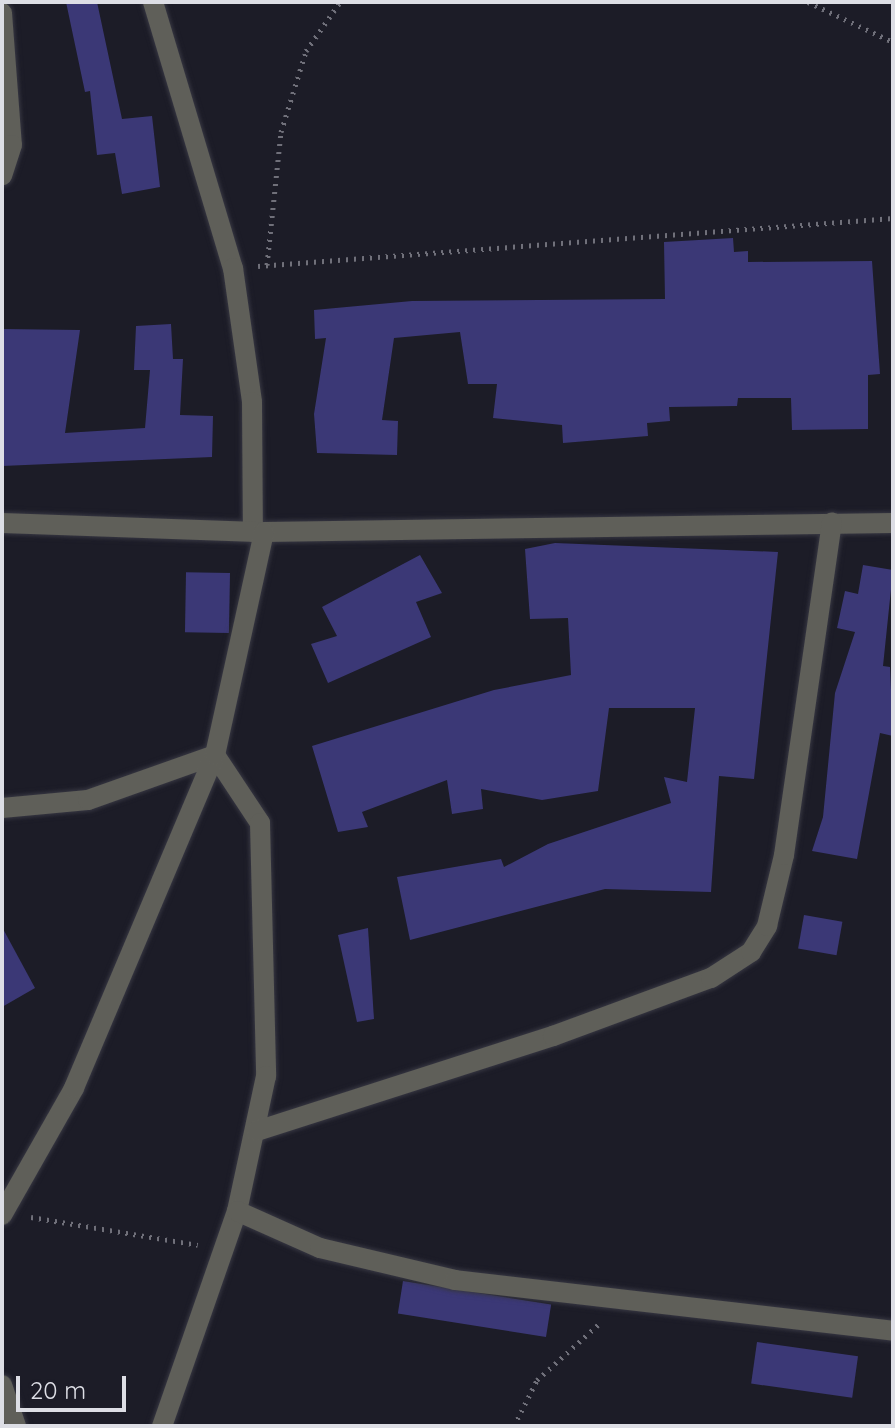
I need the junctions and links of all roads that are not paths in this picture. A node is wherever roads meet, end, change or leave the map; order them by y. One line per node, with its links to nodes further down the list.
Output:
1 (153, 2): 7 (street)
2 (2, 13): 3 (street)
3 (2, 175)
4 (832, 522): 6 (street); 7 (street); 10 (street)
5 (2, 523): 7 (street)
6 (893, 523)
7 (259, 532): 8 (street)
8 (215, 755): 9 (street); 10 (street); 12 (street)
9 (2, 808)
10 (257, 1131): 11 (street)
11 (237, 1211): 13 (street); 16 (street)
12 (2, 1214)
13 (893, 1331)
14 (2, 1385): 15 (street)
15 (16, 1426)
16 (162, 1426)

